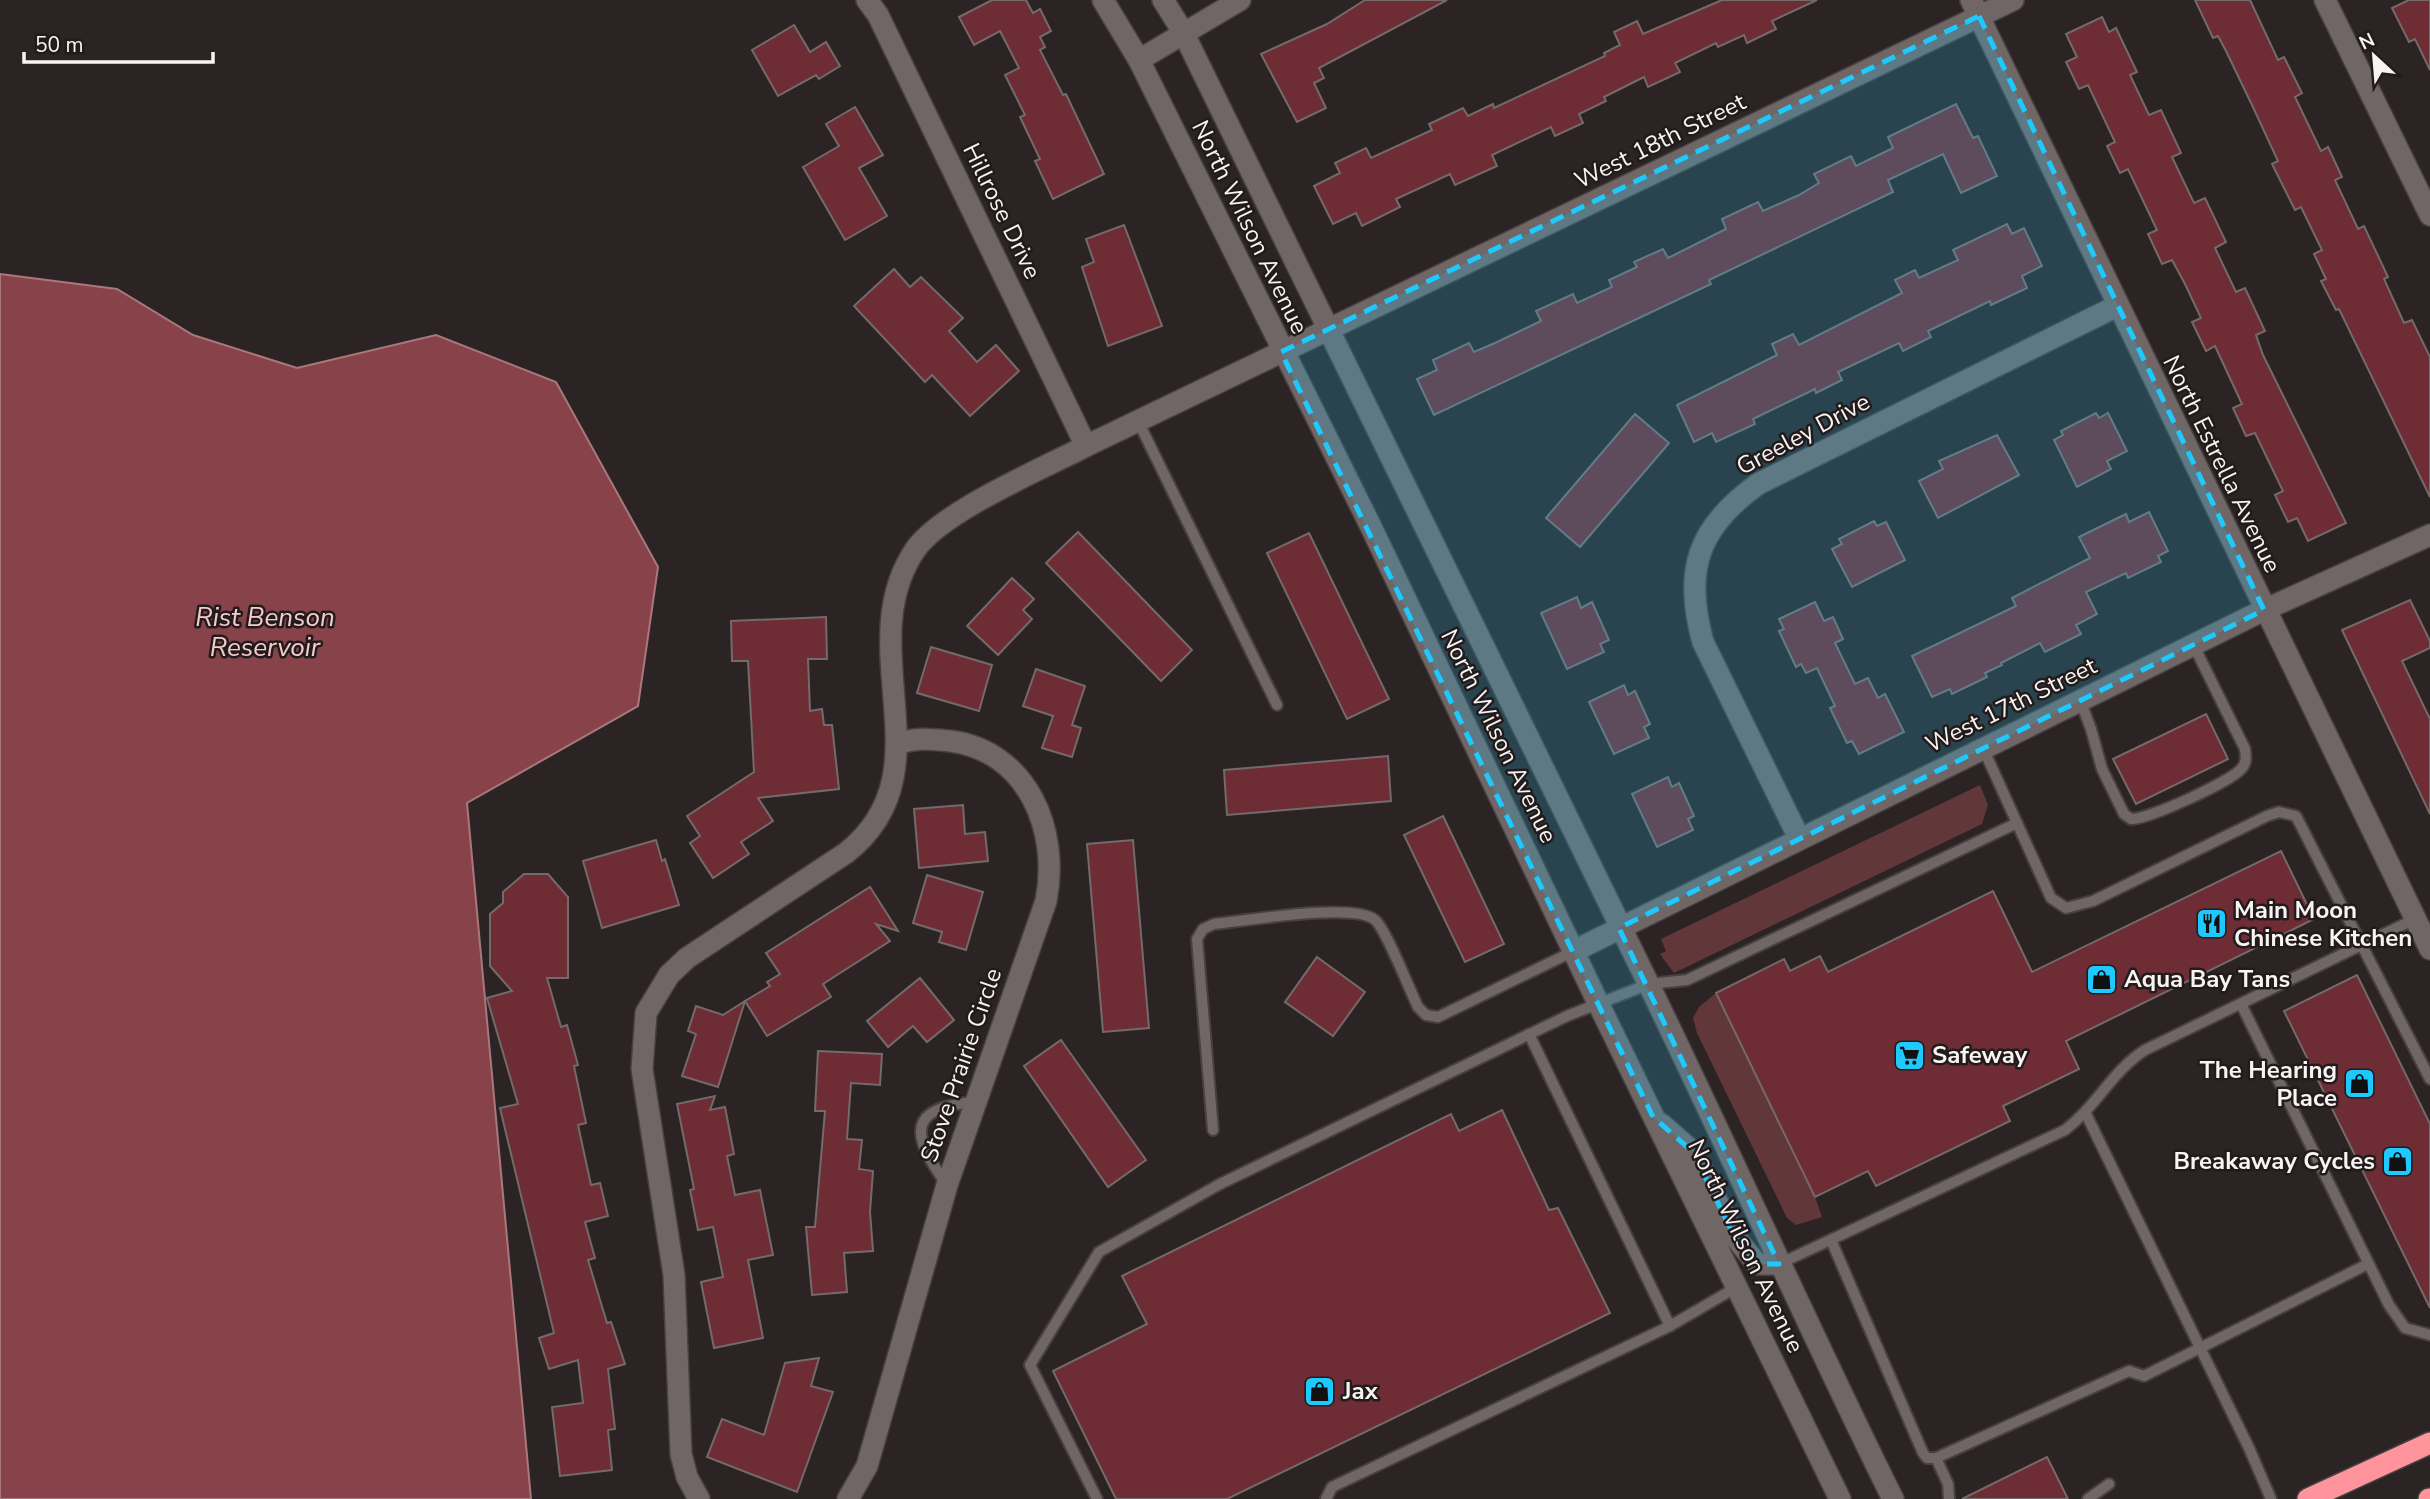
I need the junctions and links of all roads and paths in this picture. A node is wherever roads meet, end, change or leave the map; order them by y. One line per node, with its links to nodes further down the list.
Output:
1 (867, 0): 15 (street, Hillrose Drive)
2 (1103, 0): 9 (street, North Wilson Avenue)
3 (1163, 0): 8 (street, North Wilson Avenue)
4 (1240, 0): 8 (street)
5 (2013, 0): 7 (street, West 18th Street)
6 (2325, 0): 10 (street)
7 (1975, 8): 11 (street, North Estrella Avenue); 12 (street, West 18th Street)
8 (1184, 32): 9 (street); 12 (street, North Wilson Avenue)
9 (1139, 60): 13 (street, North Wilson Avenue)
10 (2430, 215)
11 (2117, 306): 17 (street, North Estrella Avenue); 24 (street, Greeley Drive)
12 (1329, 328): 13 (street, West 18th Street); 26 (street, North Wilson Avenue)
13 (1281, 352): 14 (street); 29 (street, North Wilson Avenue)
14 (1138, 421): 15 (street); 20 (lane)
15 (1086, 446): 21 (street)
16 (2430, 535): 17 (street, West 17th Street)
17 (2264, 610): 18 (street, West 17th Street); 25 (street, North Estrella Avenue)
18 (2193, 644): 19 (street, West 17th Street); 19 (lane)
19 (2080, 700): 22 (street, West 17th Street)
20 (1277, 705)
21 (897, 744): 35 (street, Stove Prairie Circle); 50 (street)
22 (1983, 748): 23 (lane); 24 (street, West 17th Street)
23 (2017, 823): 27 (lane); 30 (lane)
24 (1799, 838): 26 (street, West 17th Street)
25 (2415, 919): 27 (lane); 28 (street, North Estrella Avenue)
26 (1619, 928): 29 (street, West 17th Street); 30 (street, North Wilson Avenue)
27 (2363, 944): 31 (lane); 34 (lane)
28 (2430, 949)
29 (1574, 951): 32 (street, North Wilson Avenue); 38 (lane)
30 (1648, 985): 32 (lane); 42 (street, North Wilson Avenue)
31 (2241, 1004): 36 (lane); 41 (lane)
32 (1598, 1005): 33 (lane); 37 (street, North Wilson Avenue)
33 (1529, 1034): 44 (lane); 52 (lane)
34 (2430, 1079)
35 (976, 1102): 39 (street, Stove Prairie Circle); 39 (lane)
36 (2086, 1114): 40 (lane); 46 (lane)
37 (1653, 1117): 42 (street); 43 (street, North Wilson Avenue)
38 (1213, 1130)
39 (947, 1185): 51 (street, Stove Prairie Circle)
40 (1831, 1240): 42 (lane); 48 (lane)
41 (2368, 1264): 45 (lane); 46 (lane)
42 (1779, 1265): 55 (street, North Wilson Avenue)
43 (1737, 1287): 44 (lane); 54 (street, North Wilson Avenue)
44 (1670, 1326): 53 (lane)
45 (2430, 1335)
46 (2201, 1348): 48 (lane); 58 (lane)
47 (2430, 1443): 59 (highway)
48 (1936, 1458): 56 (lane)
49 (2109, 1484): 57 (lane)
50 (699, 1499)
51 (848, 1499)
52 (1097, 1499)
53 (1326, 1499)
54 (1840, 1499)
55 (1893, 1499)
56 (1949, 1499)
57 (2088, 1499)
58 (2271, 1499)
59 (2308, 1499)

